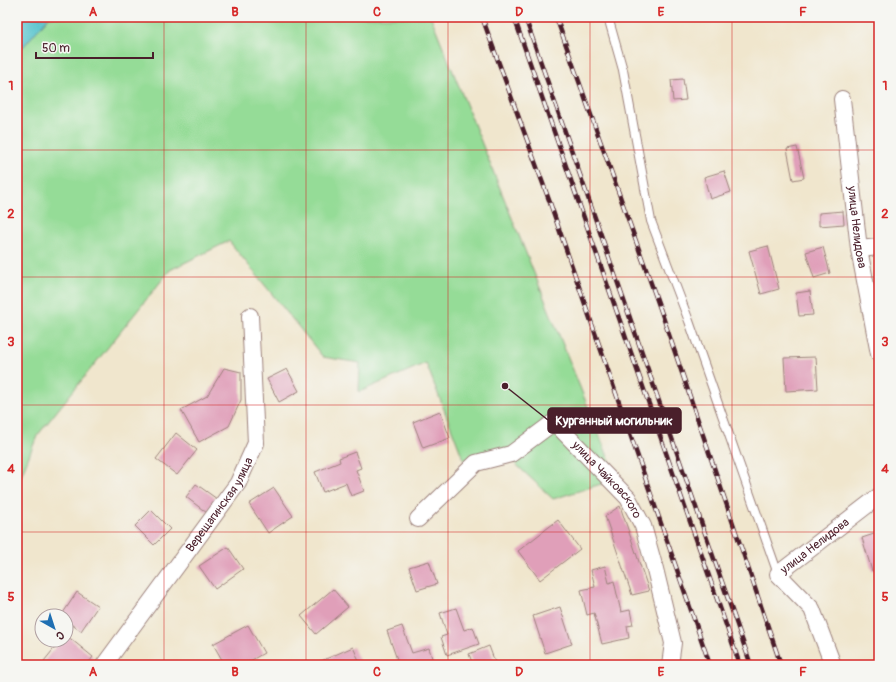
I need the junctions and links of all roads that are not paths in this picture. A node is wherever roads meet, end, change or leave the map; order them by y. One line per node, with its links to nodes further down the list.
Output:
1 (608, 17): 9 (lane)
2 (842, 99): 4 (street, улица Нелидова)
3 (879, 247): 4 (street)
4 (859, 249): 6 (street, улица Нелидова)
5 (250, 316): 10 (street, Верещагинская улица)
6 (879, 354)
7 (879, 496): 9 (street, улица Нелидова)
8 (418, 519): 11 (street, улица Чайковского)
9 (778, 574): 12 (street, улица Нелидова)
10 (104, 665)
11 (670, 665)
12 (833, 665)

